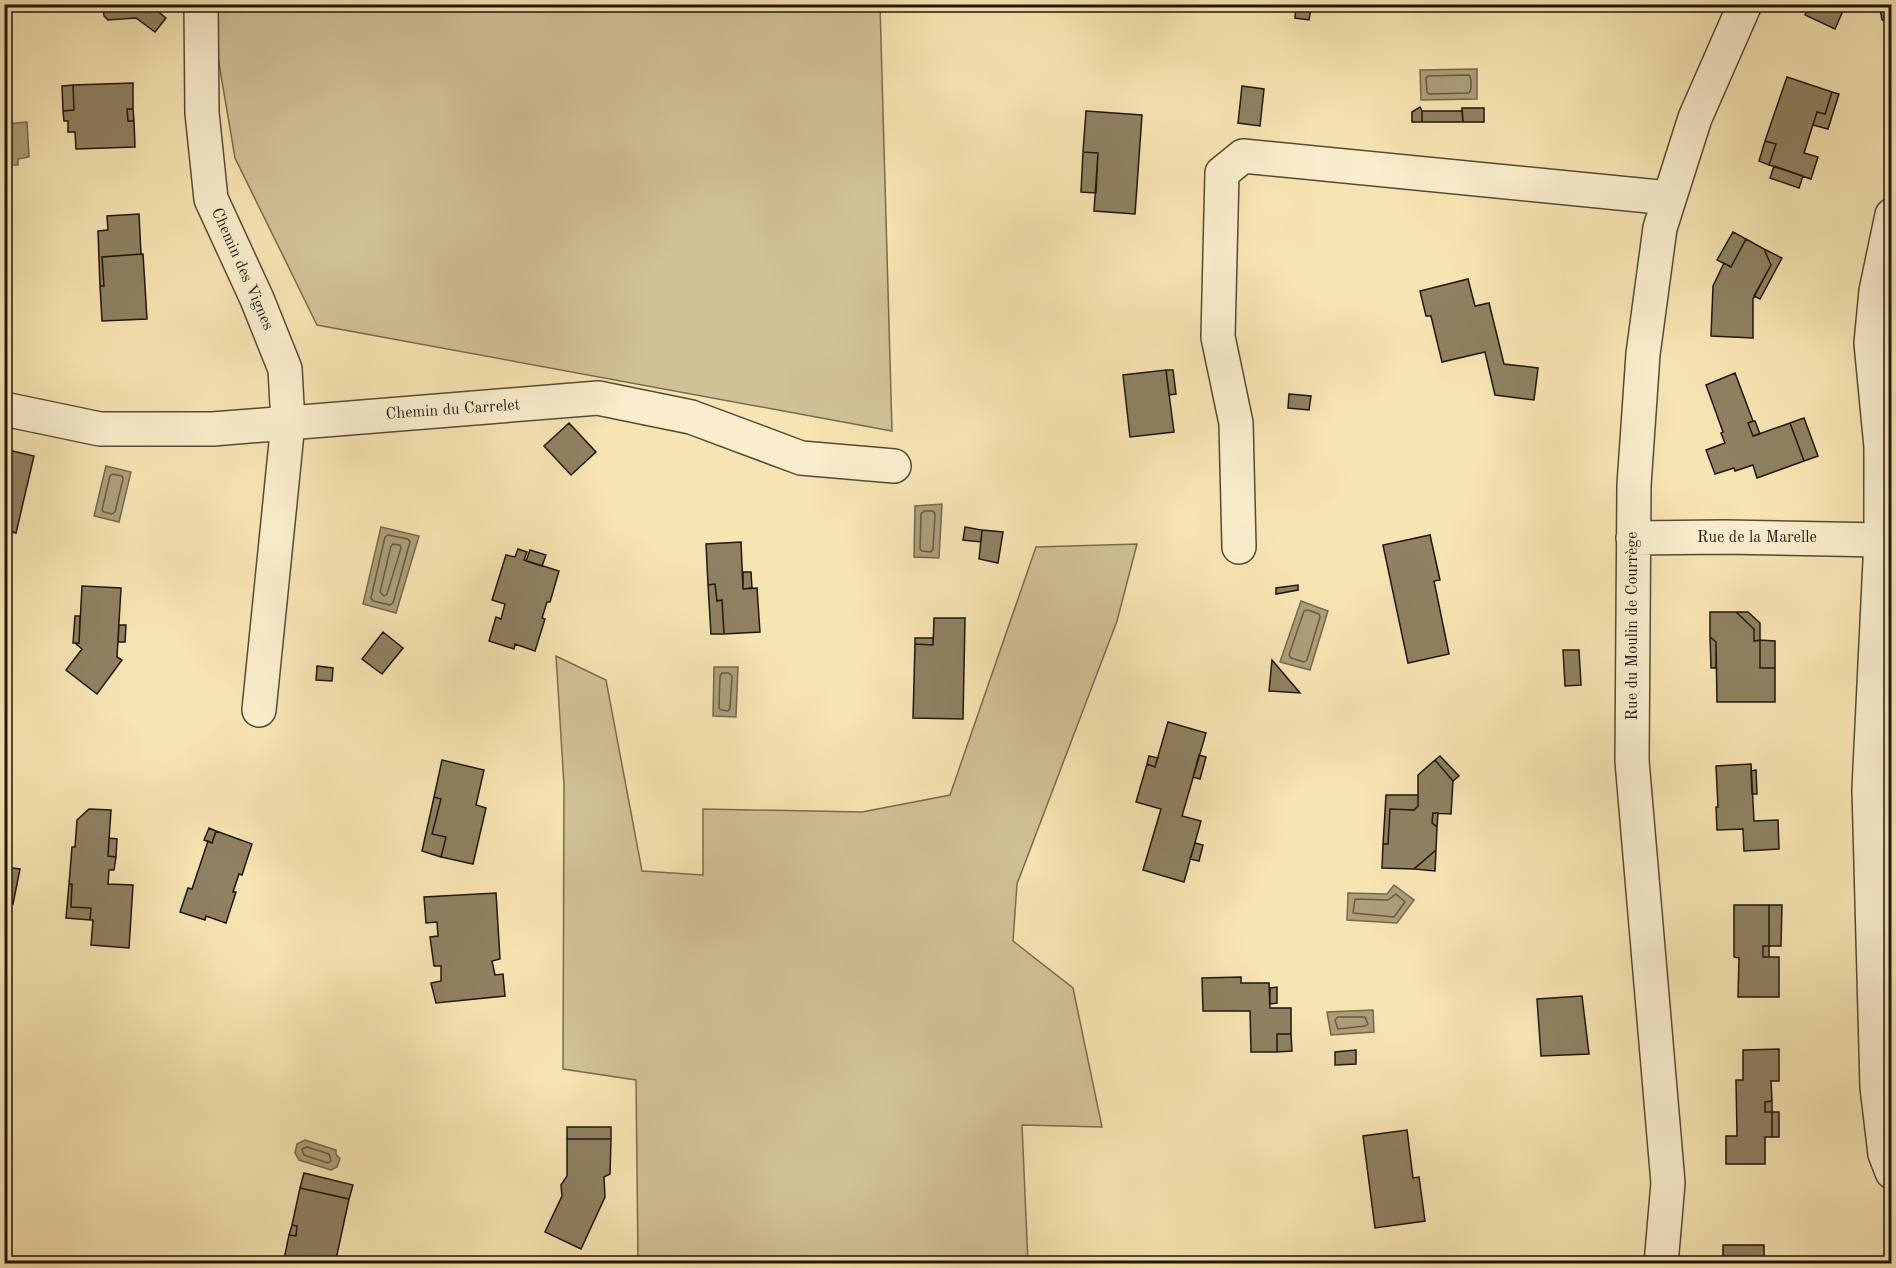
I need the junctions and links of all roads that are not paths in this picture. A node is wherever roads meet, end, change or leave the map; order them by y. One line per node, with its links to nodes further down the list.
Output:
1 (201, 4): 6 (street, Chemin des Vignes)
2 (1745, 4): 3 (street, Rue du Moulin de Courrège)
3 (1669, 198): 8 (street, Rue du Moulin de Courrège); 10 (street)
4 (1892, 215): 9 (street)
5 (4, 409): 6 (street, Chemin du Carrelet)
6 (288, 423): 7 (street, Chemin du Carrelet); 11 (street, Chemin des Vignes)
7 (894, 466)
8 (1633, 538): 9 (street, Rue de la Marelle); 13 (street, Rue du Moulin de Courrège)
9 (1881, 540): 12 (street)
10 (1239, 547)
11 (259, 710)
12 (1892, 1172)
13 (1660, 1263)

